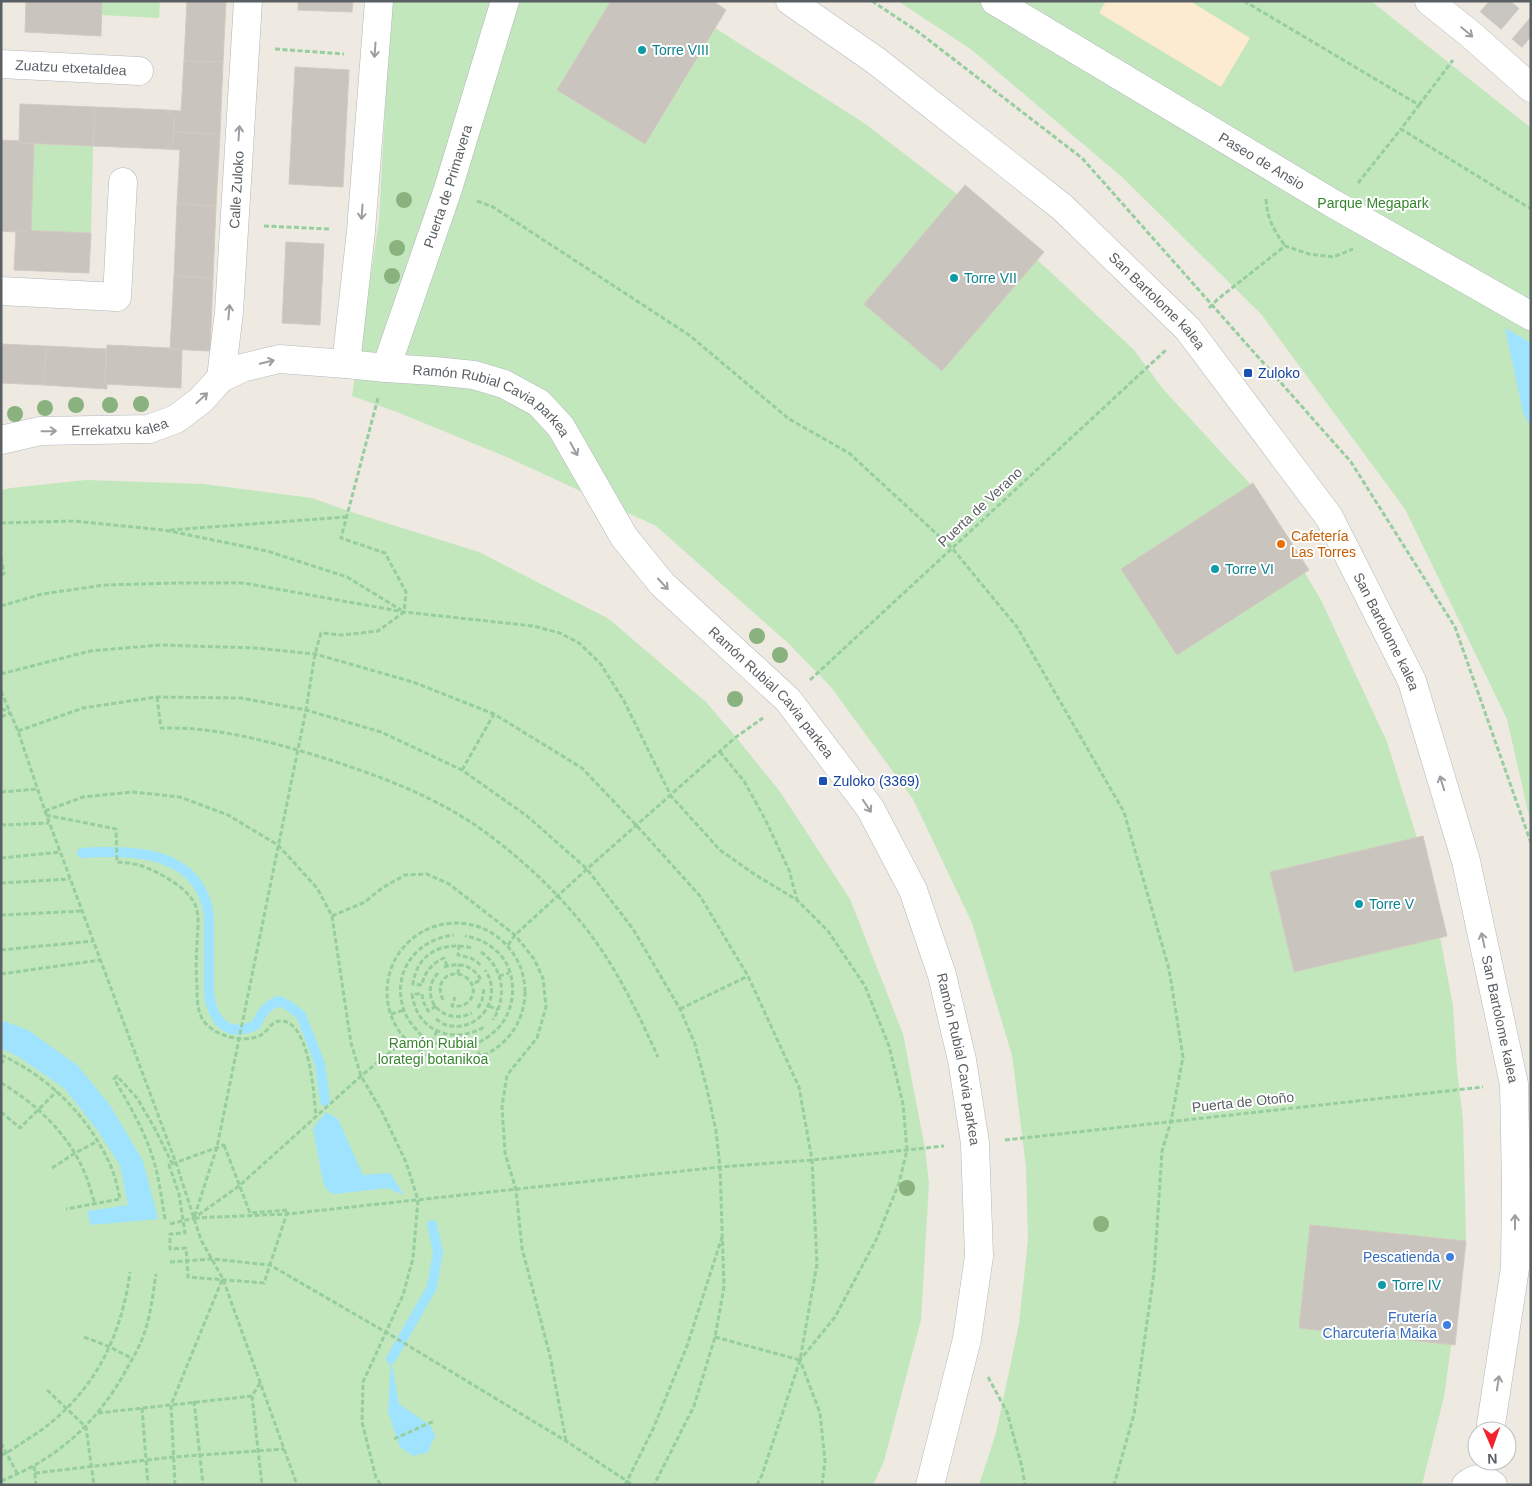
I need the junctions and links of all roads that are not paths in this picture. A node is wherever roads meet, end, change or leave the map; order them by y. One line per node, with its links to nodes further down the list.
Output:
1 (248, 1): 15 (street, Calle Zuloko, one-way to 1)
2 (379, 1): 13 (street, one-way to 13)
3 (505, 1): 14 (street, Puerta de Primavera)
4 (790, 1): 17 (street, San Bartolome kalea, one-way to 4)
5 (995, 1): 12 (street, Paseo de Ansio)
6 (1429, 1): 9 (street, one-way to 9)
7 (1, 64): 8 (street, Zuatzu etxetaldea)
8 (139, 71)
9 (1531, 88)
10 (123, 182): 11 (street)
11 (1, 292)
12 (1531, 316)
13 (346, 364): 14 (street, Ramón Rubial Cavia parkea); 15 (street, Ramón Rubial Cavia parkea, one-way to 13)
14 (386, 368): 18 (street, Ramón Rubial Cavia parkea, one-way to 18)
15 (221, 378): 16 (street, Errekatxu kalea, one-way to 15)
16 (1, 440)
17 (1492, 1421)
18 (930, 1485)

